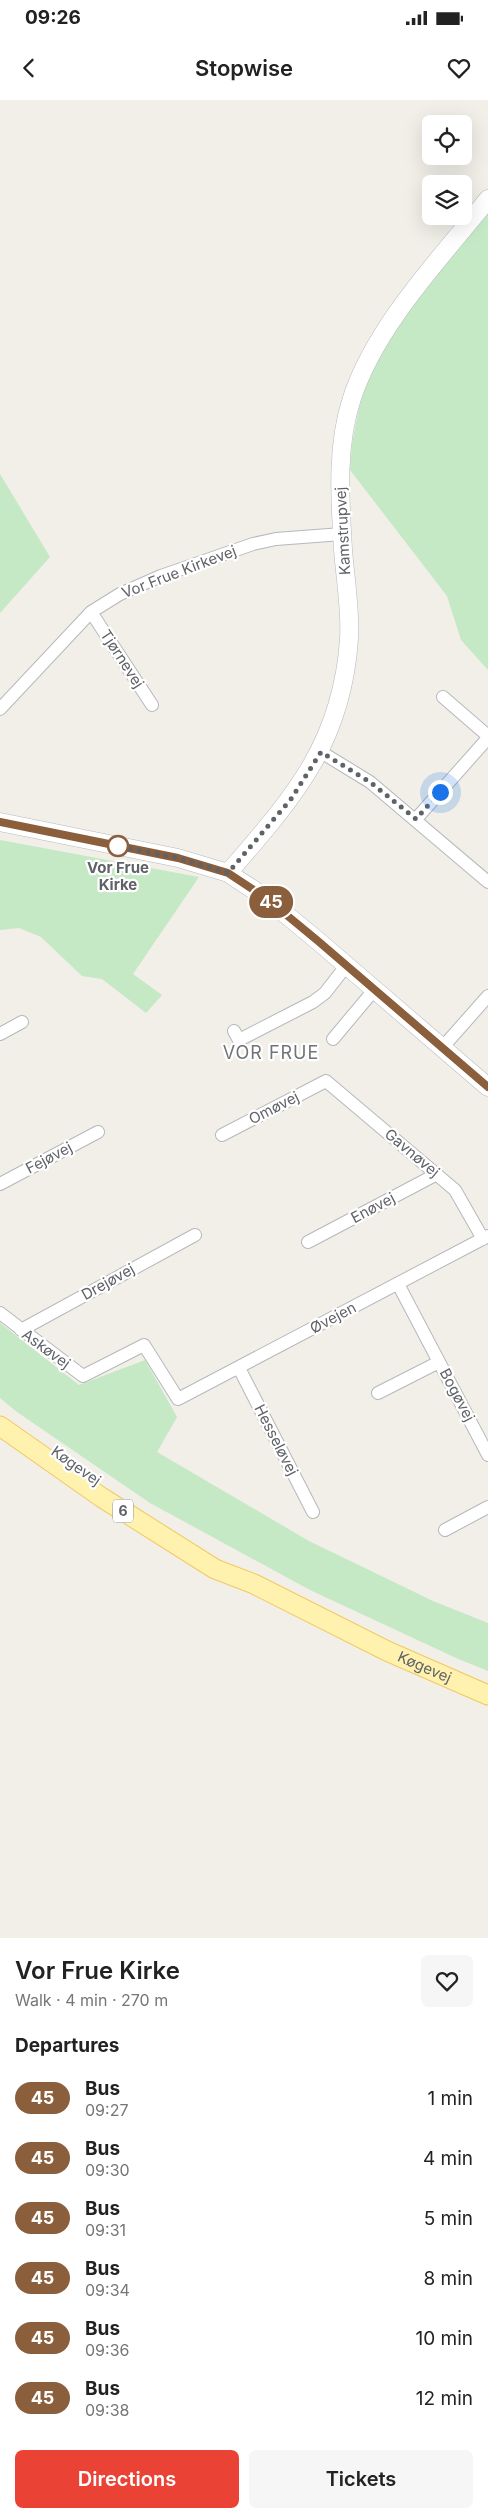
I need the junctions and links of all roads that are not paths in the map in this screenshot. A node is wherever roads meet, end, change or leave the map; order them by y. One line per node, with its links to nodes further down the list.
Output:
1 (488, 199): 2 (street, Kamstrupvej)
2 (342, 534): 3 (street, Vor Frue Kirkevej); 8 (street, Kamstrupvej)
3 (91, 612): 5 (street, Tjørnevej); 6 (street, Vor Frue Kirkevej)
4 (443, 696): 7 (street)
5 (152, 705)
6 (0, 709)
7 (488, 737): 9 (street)
8 (321, 752): 9 (street); 11 (street, Kamstrupvej)
9 (416, 819): 12 (street)
10 (0, 822): 11 (street)
11 (228, 873): 13 (street)
12 (488, 882)
13 (346, 966): 14 (street); 17 (street)
14 (374, 990): 19 (street); 20 (street)
15 (488, 996): 20 (street)
16 (22, 1022): 18 (street)
17 (234, 1031)
18 (0, 1034)
19 (333, 1039)
20 (442, 1048): 22 (street)
21 (326, 1081): 24 (street, Omøvej); 25 (street, Gavnøvej)
22 (488, 1087)
23 (98, 1132): 26 (street, Fejøvej)
24 (222, 1135)
25 (437, 1174): 28 (street, Gavnøvej); 29 (street, Enøvej)
26 (0, 1184)
27 (195, 1235): 32 (street, Drejøvej)
28 (485, 1238): 30 (street, Øvejen)
29 (308, 1242)
30 (398, 1284): 33 (street, Bogøvej); 34 (street, Øvejen)
31 (0, 1313): 32 (street, Askøvej)
32 (21, 1330): 36 (street, Askøvej)
33 (439, 1362): 35 (street, Bogøvej); 39 (street, Bogøvej)
34 (239, 1368): 36 (street, Øvejen); 41 (street, Hesseløvej)
35 (378, 1393)
36 (178, 1399)
37 (0, 1412): 43 (main road, Køgevej / 6)
38 (0, 1426): 43 (main road, Køgevej / 6)
39 (488, 1455)
40 (488, 1507): 42 (street)
41 (313, 1512)
42 (445, 1530)
43 (254, 1584): 44 (main road, Køgevej / 6)
44 (488, 1695)

